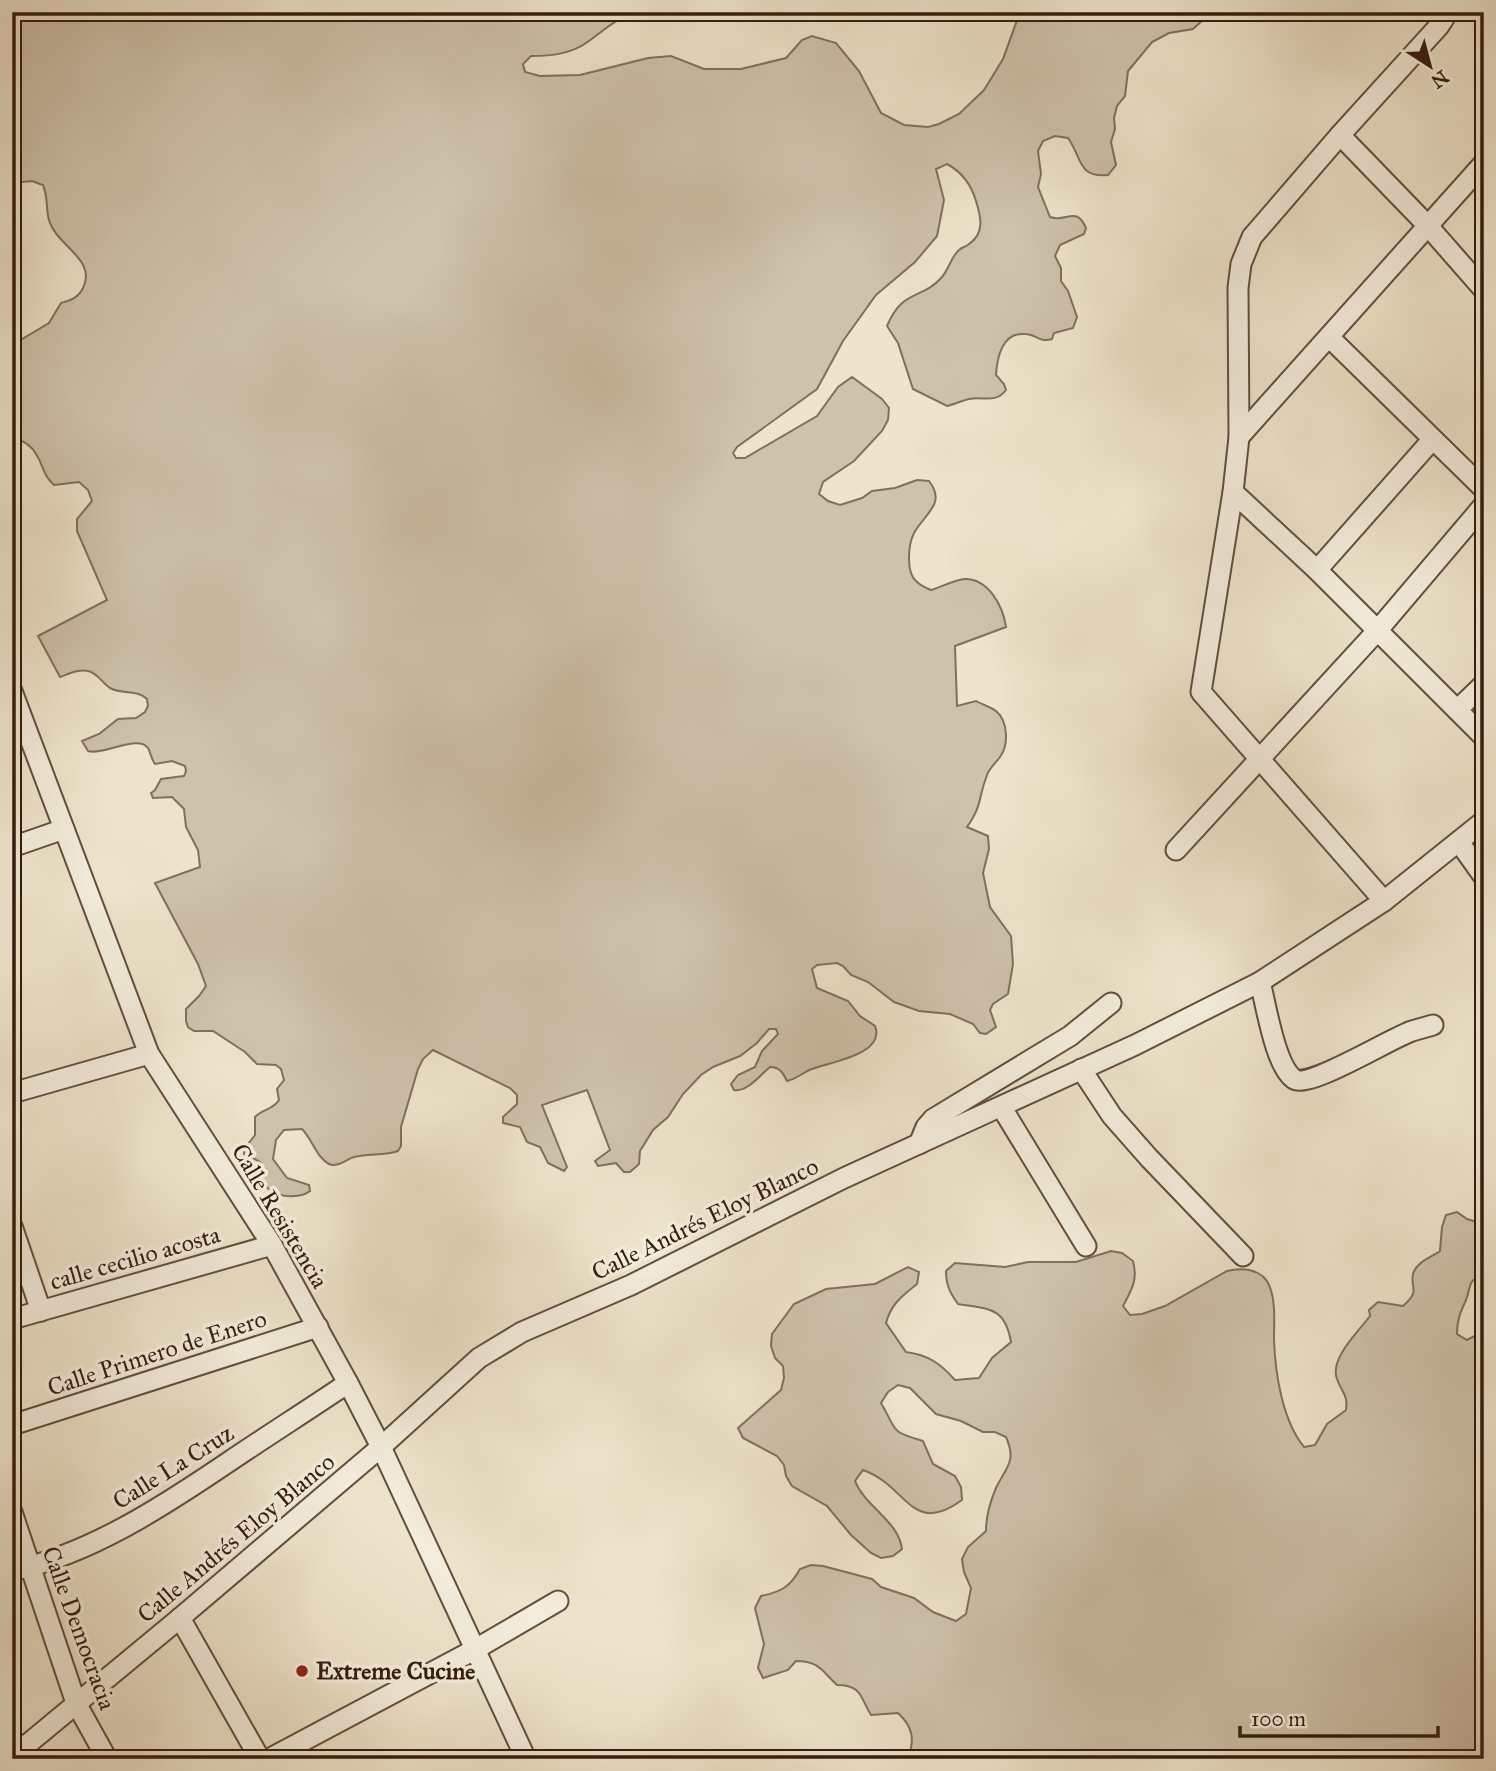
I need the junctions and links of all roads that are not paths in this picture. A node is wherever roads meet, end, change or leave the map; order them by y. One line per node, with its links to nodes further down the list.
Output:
1 (1448, 12): 2 (street)
2 (1340, 135): 4 (street); 7 (street)
3 (1484, 163): 4 (street)
4 (1428, 226): 5 (street); 6 (street)
5 (1484, 290)
6 (1329, 337): 7 (street); 8 (street)
7 (1239, 437): 10 (street)
8 (1432, 440): 9 (street); 12 (street)
9 (1484, 489)
10 (1233, 492): 12 (street); 18 (street)
11 (1484, 506): 13 (street)
12 (1317, 570): 13 (street)
13 (1377, 631): 16 (street); 18 (street)
14 (1484, 684): 16 (street)
15 (12, 691): 20 (street, Calle Resistencia)
16 (1457, 710): 17 (street)
17 (1484, 737)
18 (1259, 761): 23 (street); 25 (street)
19 (1484, 821): 21 (street, Calle Andrés Eloy Blanco)
20 (64, 829): 22 (street); 29 (street, Calle Resistencia)
21 (1459, 842): 24 (street); 25 (street, Calle Andrés Eloy Blanco)
22 (12, 847)
23 (1176, 850)
24 (1484, 877)
25 (1384, 901): 26 (street, Calle Andrés Eloy Blanco)
26 (1261, 982): 28 (street); 30 (street, Calle Andrés Eloy Blanco)
27 (1111, 1003): 33 (street)
28 (1433, 1026)
29 (149, 1054): 31 (street); 35 (street, Calle Resistencia)
30 (1082, 1069): 32 (street, Calle Andrés Eloy Blanco); 37 (street)
31 (12, 1093)
32 (1002, 1108): 33 (street, Calle Andrés Eloy Blanco); 36 (street)
33 (919, 1144): 43 (street, Calle Andrés Eloy Blanco)
34 (12, 1226): 38 (street)
35 (272, 1245): 38 (street, calle cecilio acosta); 40 (street, Calle Resistencia)
36 (1086, 1246)
37 (1243, 1256)
38 (41, 1311): 39 (street, calle cecilio acosta)
39 (12, 1319)
40 (318, 1327): 41 (street, Calle Resistencia); 42 (street, Calle Primero de Enero)
41 (348, 1383): 43 (street, Calle Resistencia); 45 (street, Calle La Cruz)
42 (12, 1425)
43 (381, 1447): 47 (street, Calle Andrés Eloy Blanco); 48 (street, Calle Resistencia)
44 (12, 1512): 45 (street, Calle Democracia)
45 (21, 1569): 49 (street, Calle Democracia)
46 (558, 1601): 48 (street)
47 (180, 1618): 49 (street, Calle Andrés Eloy Blanco); 52 (street)
48 (474, 1650): 53 (street); 54 (street, Calle Resistencia)
49 (76, 1703): 50 (street, Calle Andrés Eloy Blanco); 51 (street, Calle Democracia)
50 (12, 1757)
51 (107, 1759)
52 (260, 1759)
53 (269, 1759)
54 (526, 1759)

